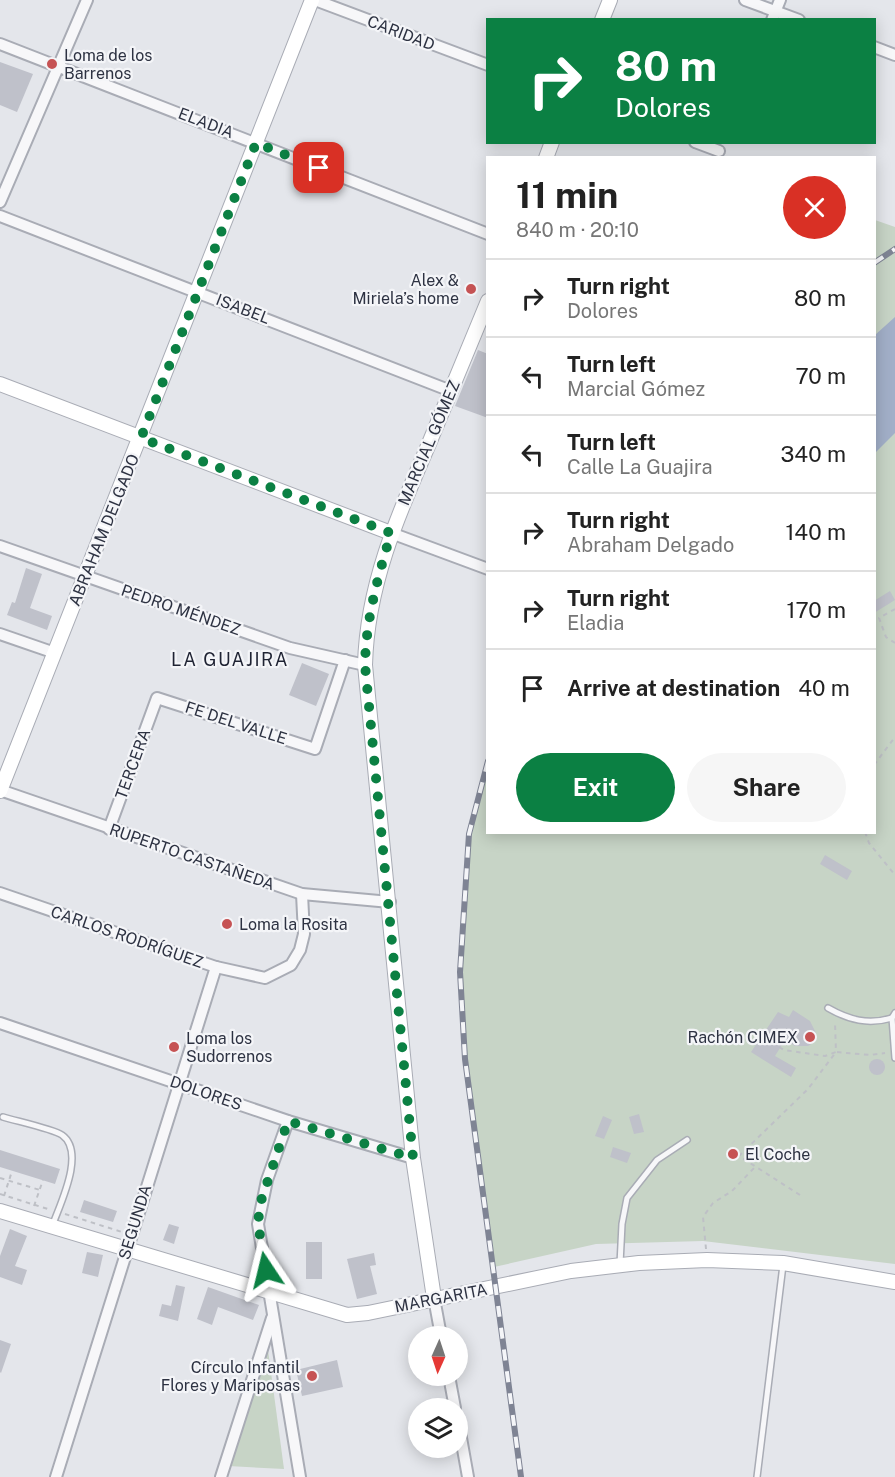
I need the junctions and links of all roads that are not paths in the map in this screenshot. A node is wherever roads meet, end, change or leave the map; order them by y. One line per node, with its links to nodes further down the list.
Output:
1 (87, 0): 13 (street)
2 (313, 0): 12 (street, CARIDAD); 14 (main road, ABRAHAM DELGADO)
3 (610, 0): 7 (main road)
4 (745, 0): 6 (street)
5 (780, 0): 6 (street)
6 (774, 15): 8 (street)
7 (603, 18)
8 (789, 18)
9 (0, 44): 13 (street, ELADIA)
10 (876, 48): 11 (street)
11 (895, 55)
12 (486, 64)
13 (58, 66): 14 (street, ELADIA); 17 (street)
14 (256, 143): 19 (street, ELADIA); 20 (main road, ABRAHAM DELGADO)
15 (700, 144): 16 (street)
16 (719, 150)
17 (0, 202)
18 (0, 216): 20 (street, ISABEL)
19 (486, 233)
20 (197, 291): 23 (street, ISABEL); 24 (main road, ABRAHAM DELGADO)
21 (486, 306): 23 (main road, MARCIAL GÓMEZ)
22 (0, 384): 24 (main road)
23 (451, 391): 25 (main road, MARCIAL GÓMEZ)
24 (141, 438): 25 (main road); 28 (main road, ABRAHAM DELGADO)
25 (391, 533): 27 (street); 32 (main road, MARCIAL GÓMEZ)
26 (0, 546): 28 (street, PEDRO MÉNDEZ)
27 (486, 568)
28 (85, 577): 30 (main road, ABRAHAM DELGADO); 31 (street, PEDRO MÉNDEZ)
29 (0, 634): 30 (street)
30 (55, 653): 34 (main road, ABRAHAM DELGADO)
31 (345, 660): 32 (street, PEDRO MÉNDEZ); 33 (street, FE DEL VALLE)
32 (365, 665): 38 (main road, MARCIAL GÓMEZ)
33 (157, 698): 35 (street, TERCERA)
34 (0, 790): 35 (street, RUPERTO CASTAÑEDA)
35 (109, 829): 37 (street, RUPERTO CASTAÑEDA)
36 (0, 893): 39 (street, CARLOS RODRÍGUEZ)
37 (302, 894): 38 (street, RUPERTO CASTAÑEDA); 39 (street, CARLOS RODRÍGUEZ)
38 (390, 902): 48 (main road, MARCIAL GÓMEZ)
39 (216, 967): 44 (street, SEGUNDA)
40 (828, 1008): 41 (lane)
41 (894, 1016): 43 (lane)
42 (0, 1023): 44 (street, DOLORES)
43 (894, 1055)
44 (179, 1083): 46 (street, DOLORES); 51 (street, SEGUNDA)
45 (3, 1117): 50 (lane)
46 (288, 1121): 48 (street, DOLORES); 55 (street)
47 (687, 1140): 53 (lane)
48 (413, 1158): 56 (main road, MARCIAL GÓMEZ)
49 (1, 1211): 50 (main road, MARGARITA)
50 (52, 1226): 51 (main road, MARGARITA)
51 (127, 1248): 55 (main road, MARGARITA); 60 (street, SEGUNDA)
52 (783, 1263): 53 (main road, MARGARITA); 54 (main road, MARGARITA); 64 (lane)
53 (620, 1266): 56 (main road, MARGARITA)
54 (895, 1281)
55 (270, 1293): 56 (main road, MARGARITA); 57 (street)
56 (434, 1298): 58 (street, MARCIAL GÓMEZ)
57 (273, 1315): 61 (street); 62 (street)
58 (439, 1326)
59 (465, 1458): 63 (street)
60 (56, 1477)
61 (221, 1477)
62 (300, 1477)
63 (468, 1477)
64 (757, 1477)

